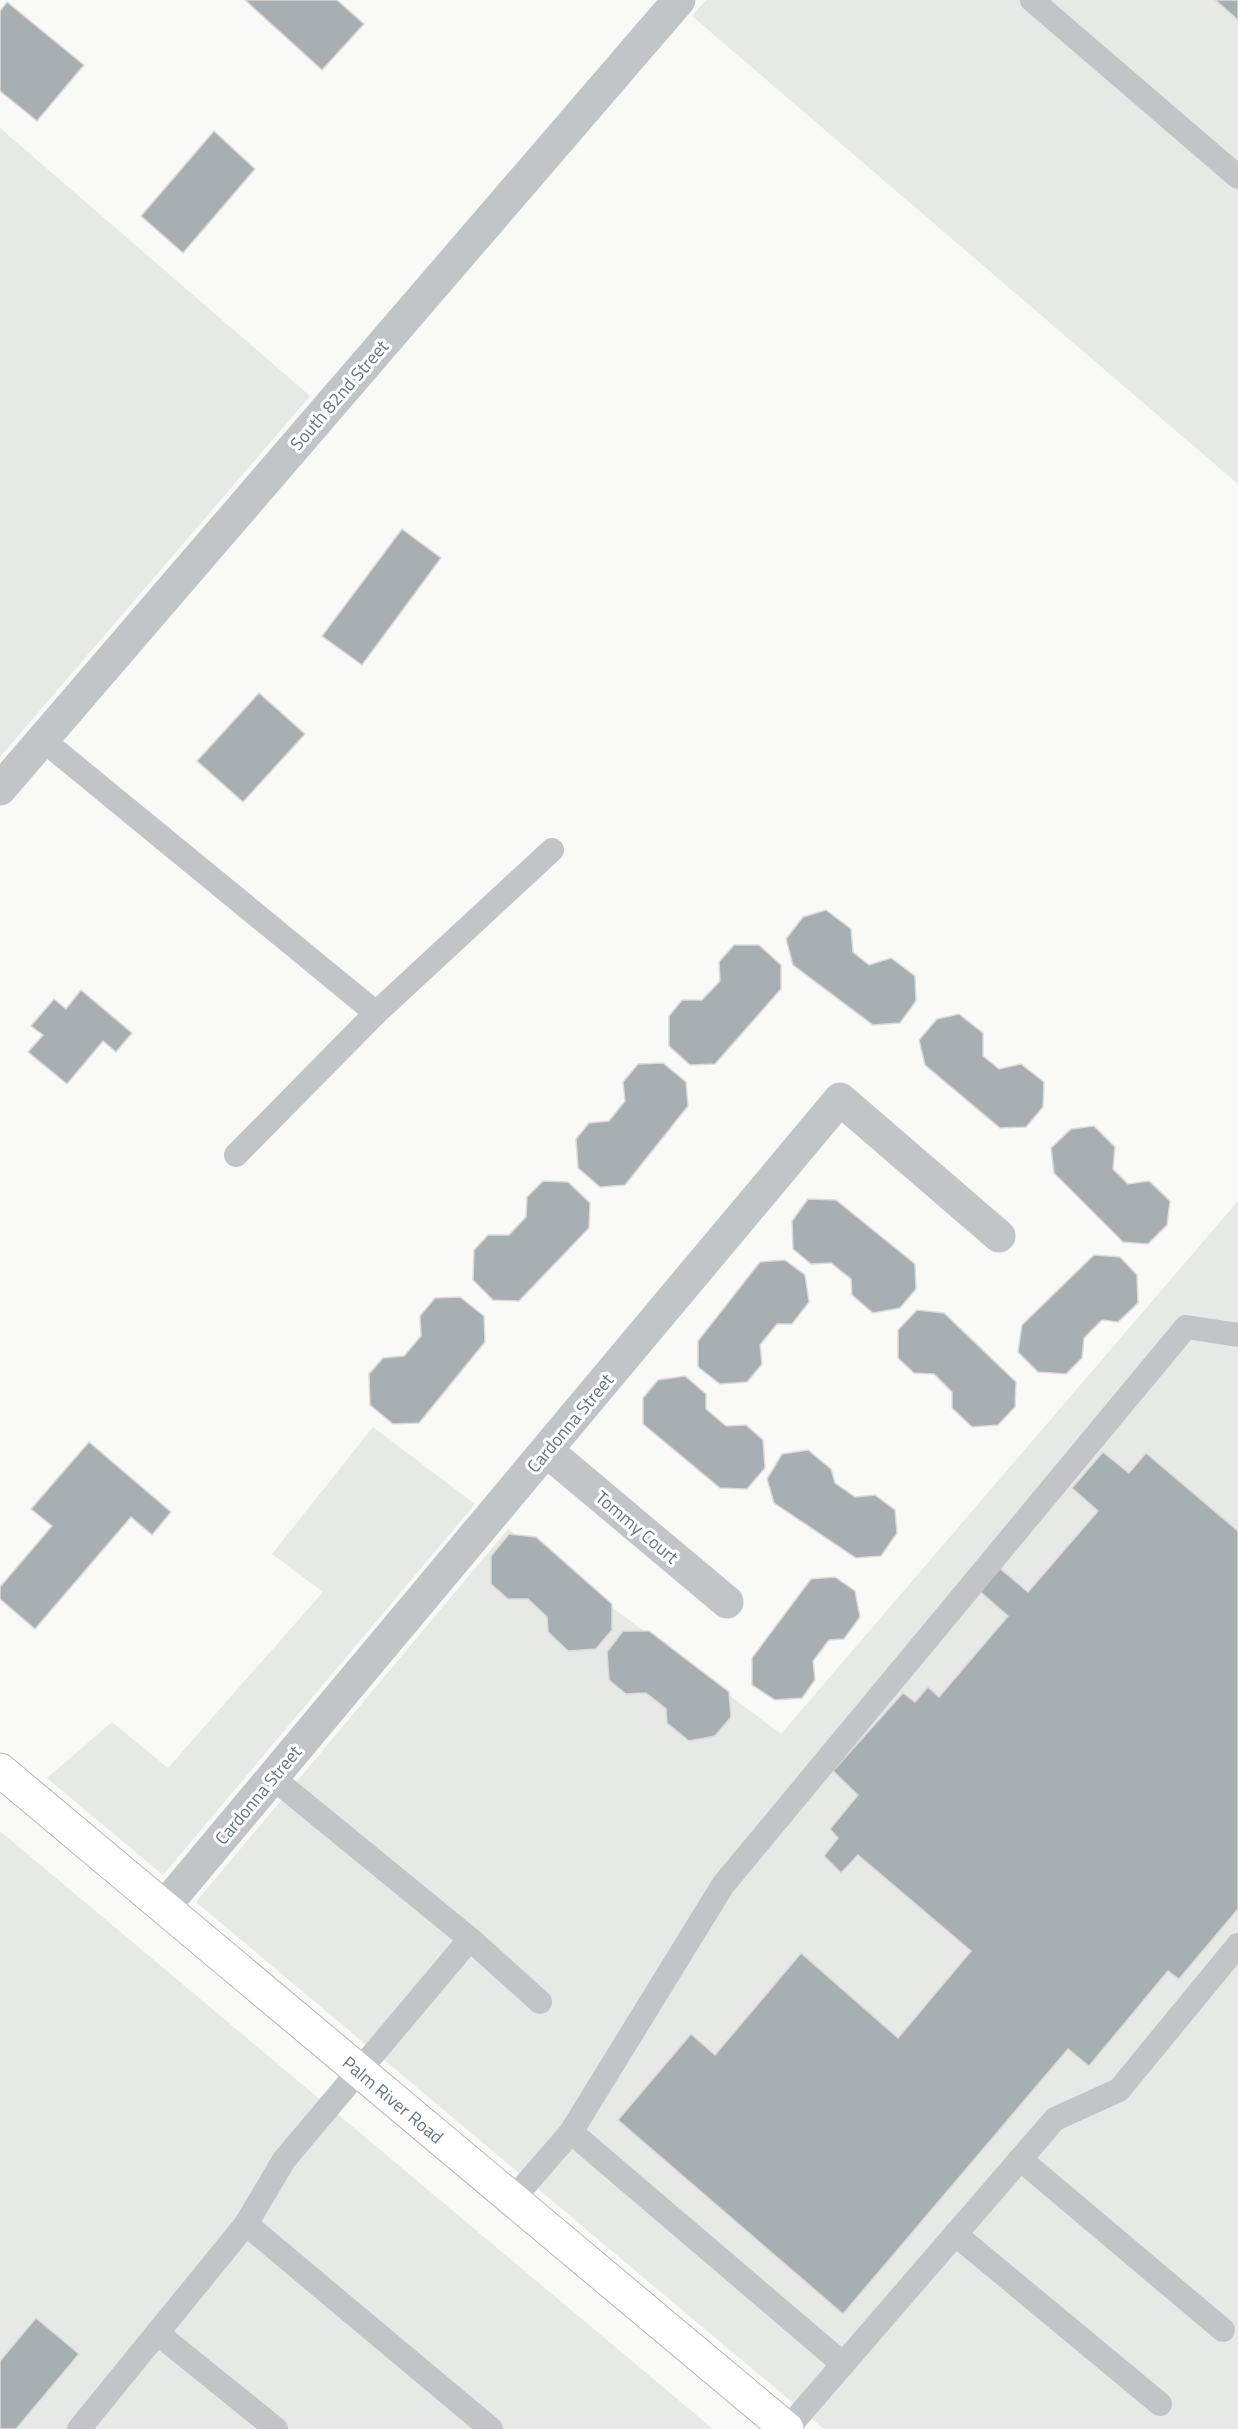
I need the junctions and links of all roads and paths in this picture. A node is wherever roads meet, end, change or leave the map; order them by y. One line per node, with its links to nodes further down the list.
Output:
1 (679, 0): 4 (street, South 82nd Street)
2 (1032, 0): 3 (lane)
3 (1238, 177)
4 (43, 740): 5 (street, South 82nd Street); 7 (lane)
5 (0, 789)
6 (552, 850): 7 (lane)
7 (376, 1012): 8 (lane)
8 (236, 1155)
9 (999, 1236): 11 (street, Cardonna Street)
10 (1238, 1335): 20 (lane)
11 (547, 1451): 12 (street, Tommy Court); 14 (street, Cardonna Street)
12 (727, 1602)
13 (0, 1770): 15 (street, Palm River Road)
14 (273, 1778): 15 (street, Cardonna Street); 16 (lane)
15 (164, 1907): 19 (street, Palm River Road)
16 (470, 1939): 18 (lane); 19 (lane)
17 (1238, 1945): 21 (lane)
18 (540, 2002)
19 (359, 2070): 22 (street, Palm River Road); 23 (lane)
20 (571, 2132): 22 (lane); 27 (lane)
21 (1020, 2159): 24 (lane); 25 (lane)
22 (513, 2199): 32 (street, Palm River Road)
23 (246, 2224): 26 (lane); 31 (lane)
24 (955, 2234): 27 (lane); 28 (lane)
25 (1223, 2330)
26 (157, 2333): 29 (lane); 30 (lane)
27 (843, 2364): 32 (lane)
28 (1160, 2404)
29 (79, 2429)
30 (276, 2429)
31 (491, 2429)
32 (787, 2429)

